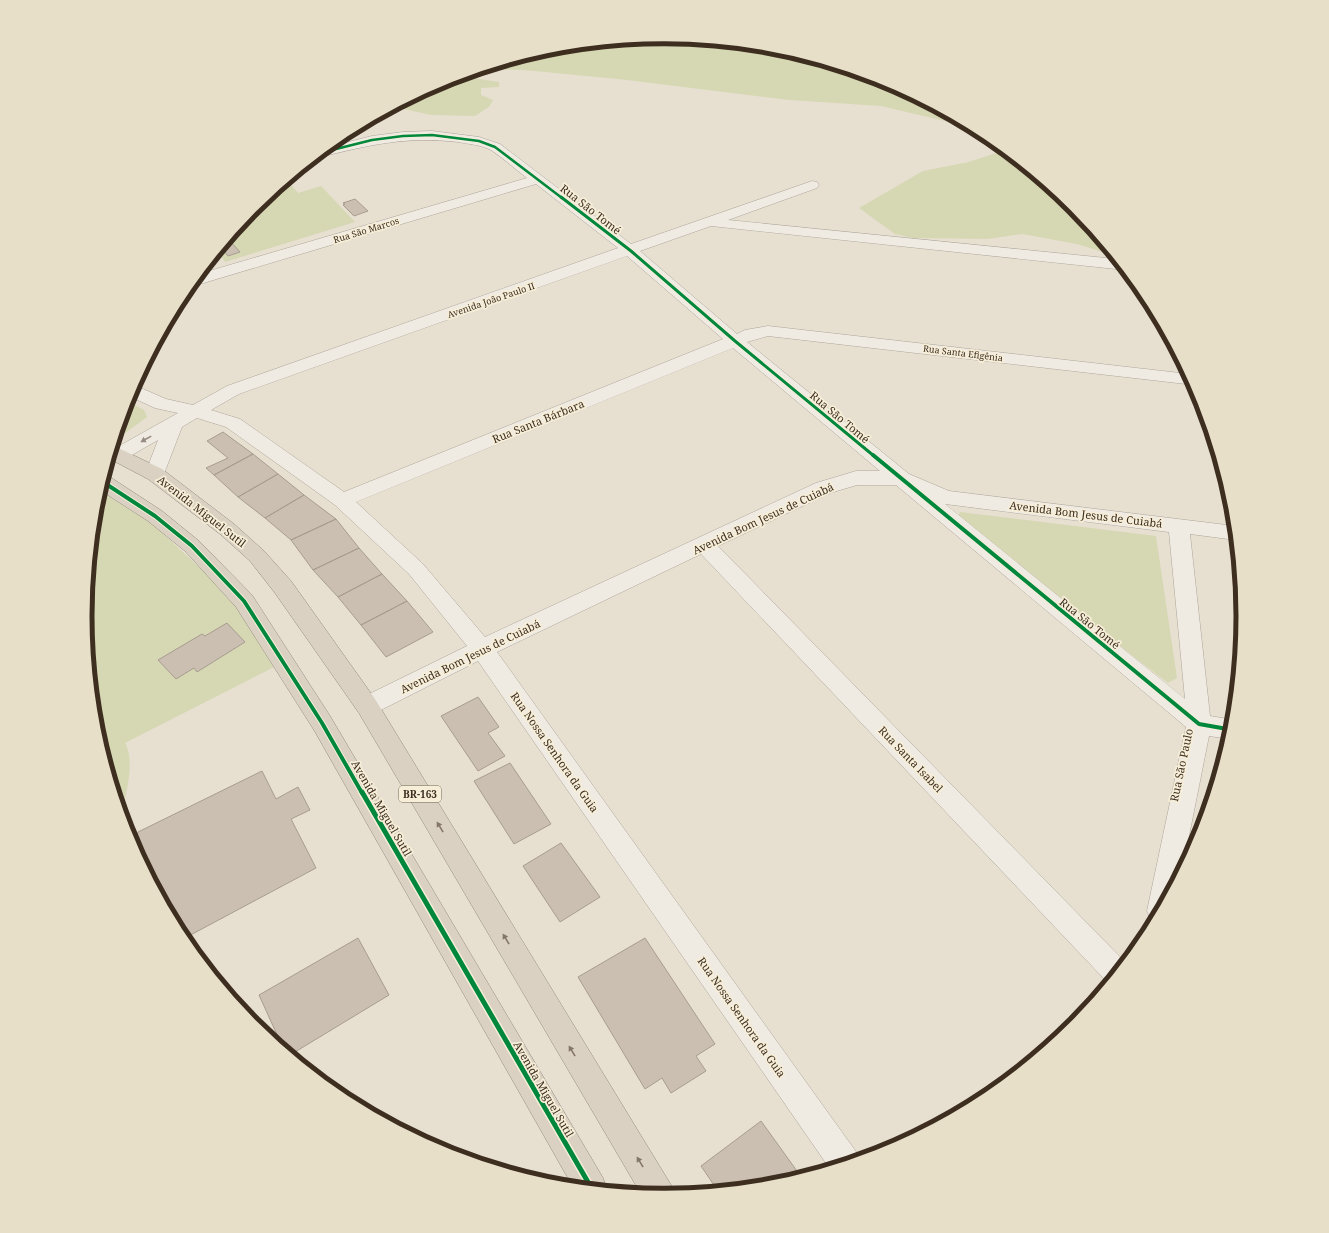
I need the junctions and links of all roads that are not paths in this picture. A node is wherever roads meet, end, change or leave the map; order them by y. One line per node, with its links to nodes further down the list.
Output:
1 (333, 150): 2 (street, Rua São Tomé)
2 (538, 179): 5 (street, Rua São Tomé); 7 (street, Rua São Marcos)
3 (812, 185): 4 (street, Avenida João Paulo II)
4 (711, 222): 5 (street, Avenida João Paulo II); 6 (street)
5 (630, 251): 8 (street, Rua São Tomé); 11 (street, Avenida João Paulo II)
6 (1116, 264)
7 (202, 279)
8 (735, 341): 9 (street, Rua Santa Efigênia); 16 (street, Rua São Tomé); 18 (street, Rua Santa Bárbara)
9 (1185, 379)
10 (138, 393): 11 (street, Rua Nossa Senhora da Guia)
11 (194, 411): 12 (street, Avenida João Paulo II); 18 (street, Rua Nossa Senhora da Guia)
12 (174, 424): 13 (street, Avenida João Paulo II, one-way to 13); 15 (street)
13 (116, 452)
14 (116, 454): 15 (highway, Avenida Miguel Sutil / BR-163)
15 (155, 474): 23 (highway, Avenida Miguel Sutil / BR-163)
16 (900, 478): 19 (street, Avenida Bom Jesus de Cuiabá); 21 (street, Avenida Bom Jesus de Cuiabá); 24 (street, Rua São Tomé)
17 (108, 485): 29 (highway, Avenida Miguel Sutil)
18 (342, 500): 22 (street, Rua Nossa Senhora da Guia)
19 (1178, 526): 20 (street, Avenida Bom Jesus de Cuiabá); 24 (street, Rua São Paulo)
20 (1230, 532)
21 (704, 545): 22 (street, Avenida Bom Jesus de Cuiabá); 27 (street, Rua Santa Isabel)
22 (482, 649): 23 (street, Avenida Bom Jesus de Cuiabá); 28 (street, Rua Nossa Senhora da Guia)
23 (367, 706): 30 (highway, Avenida Miguel Sutil / BR-163, one-way to 23)
24 (1199, 724): 25 (street); 26 (street, Rua São Paulo)
25 (1226, 729)
26 (1164, 895)
27 (1115, 970)
28 (844, 1161)
29 (589, 1184)
30 (656, 1189)

